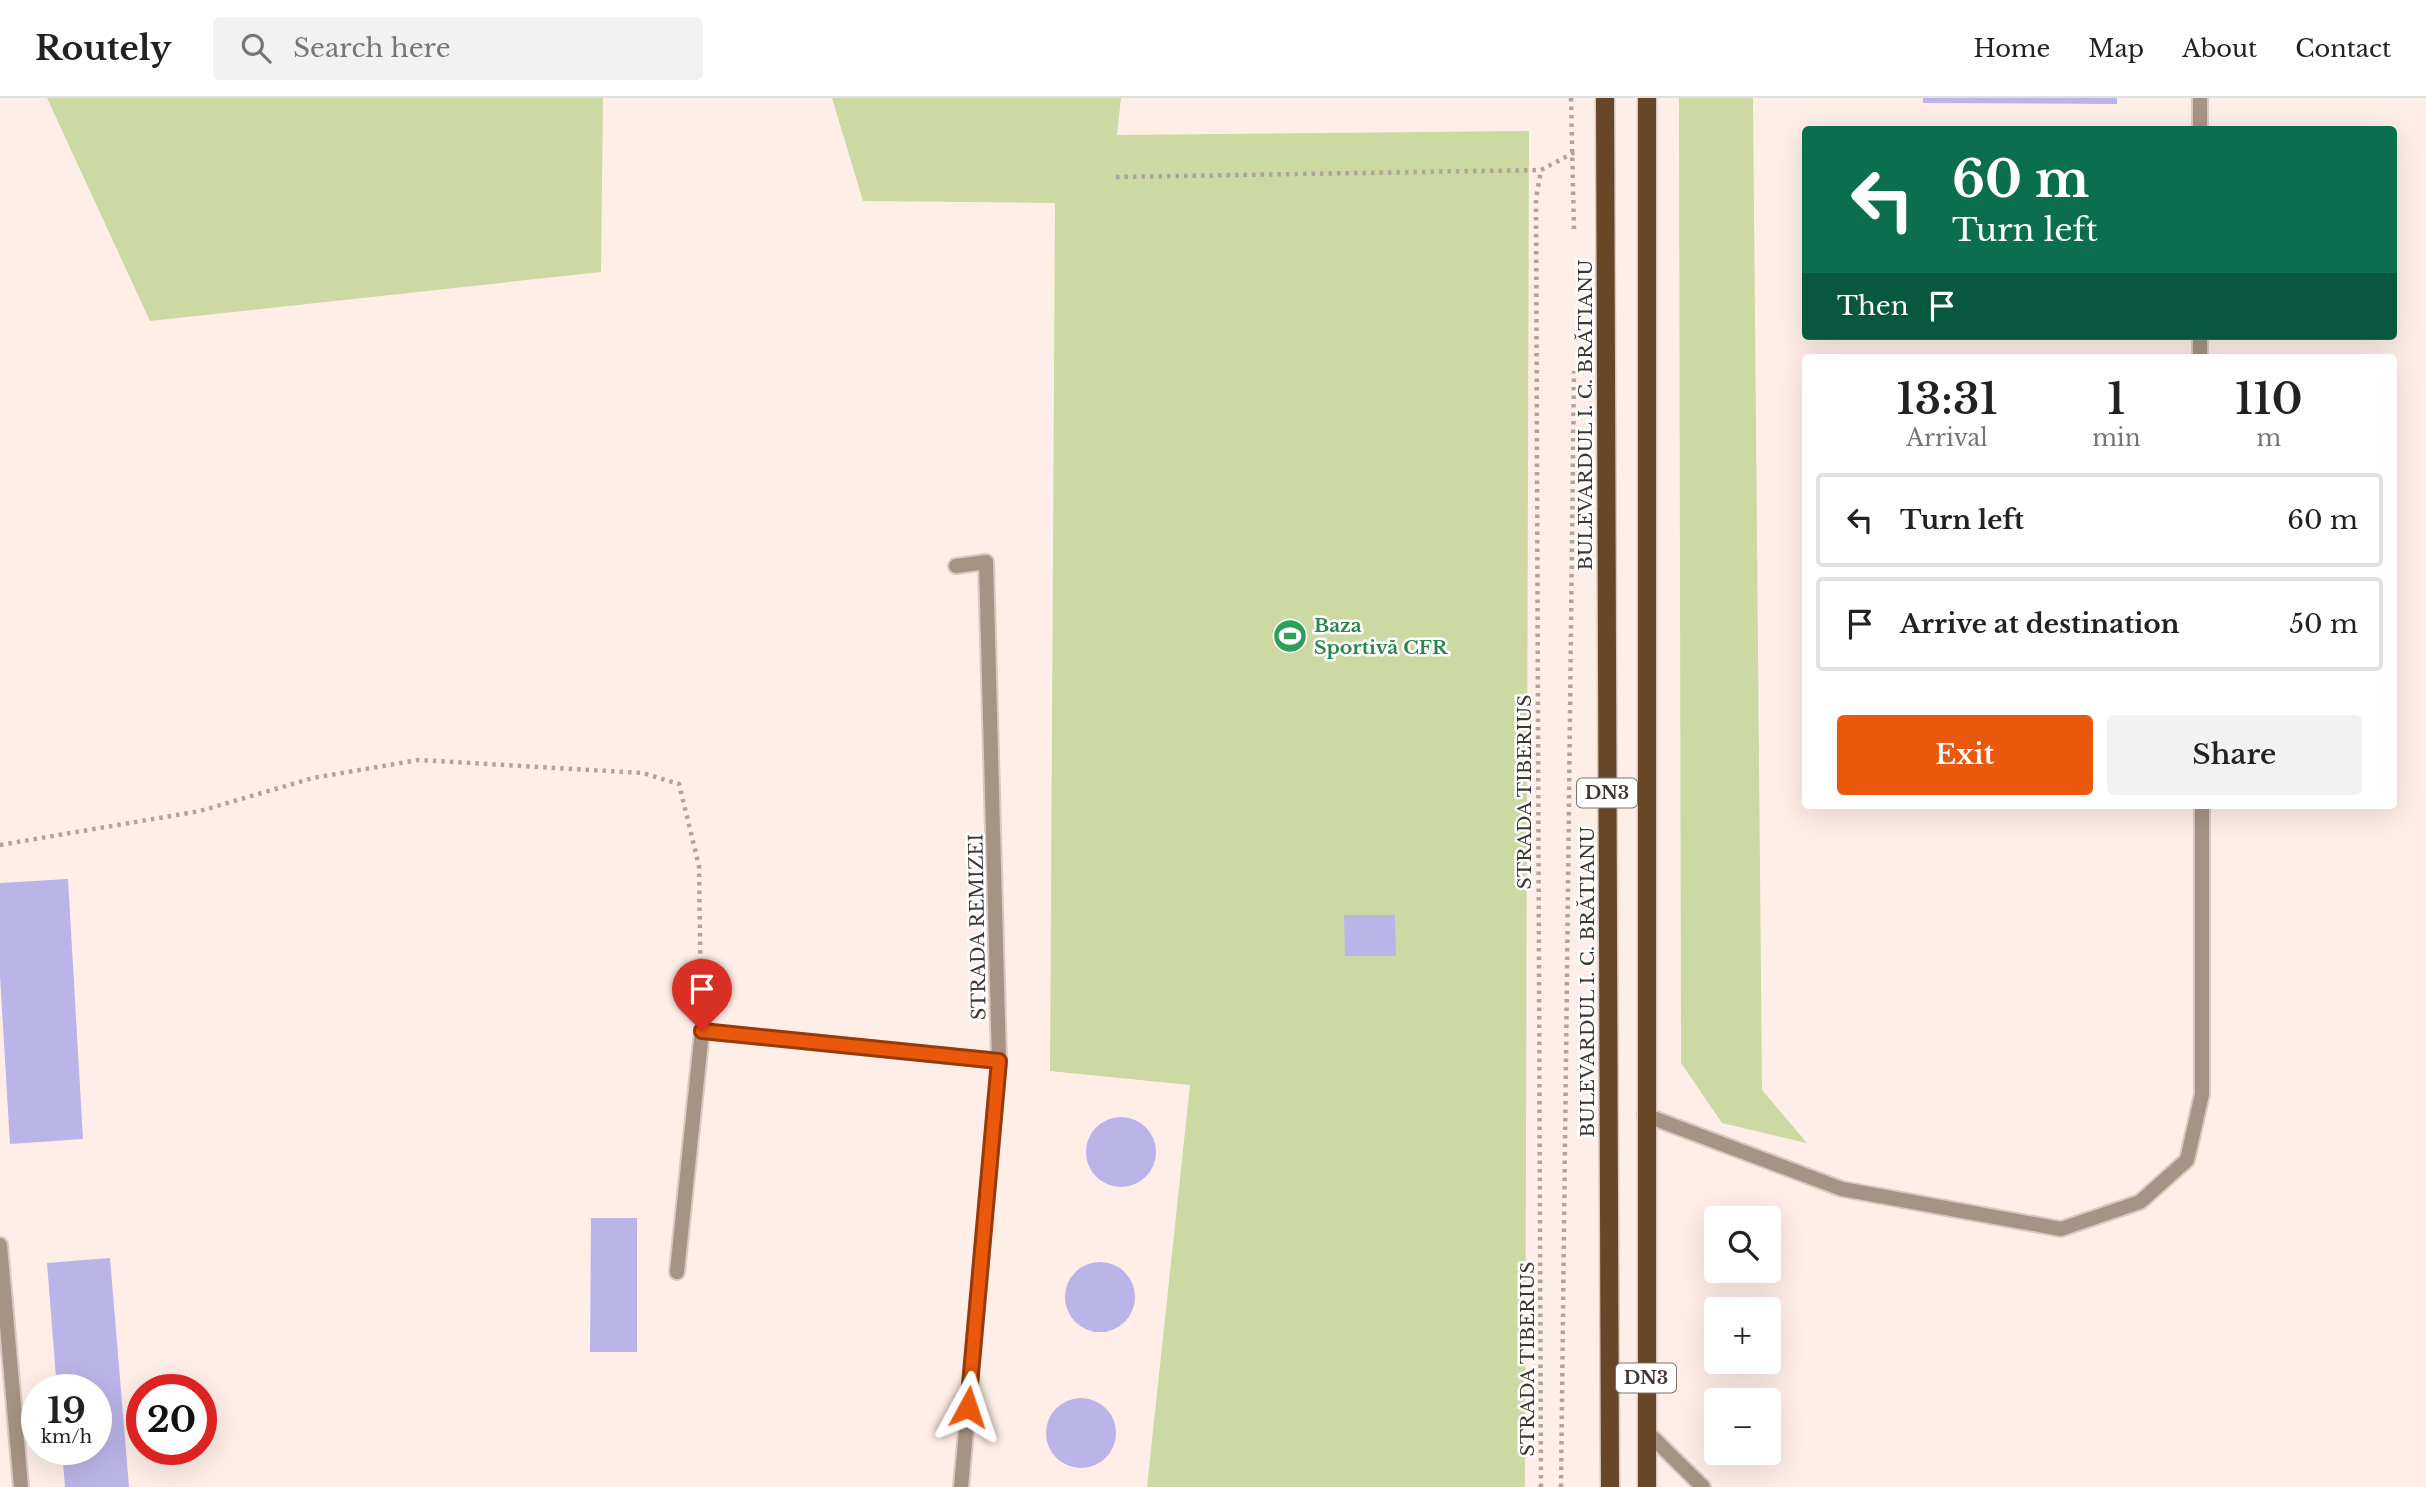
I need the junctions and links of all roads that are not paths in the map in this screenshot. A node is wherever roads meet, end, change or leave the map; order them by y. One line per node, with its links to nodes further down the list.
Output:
1 (1603, 98): 15 (main road, BULEVARDUL I. C. BRĂTIANU / DN3)
2 (1647, 98): 8 (main road, DN3)
3 (2200, 98): 4 (lane)
4 (2200, 126)
5 (956, 566): 7 (lane, STRADA REMIZEI)
6 (2202, 809): 8 (lane)
7 (999, 1061): 10 (lane); 14 (lane, STRADA REMIZEI)
8 (1645, 1115): 12 (main road, DN3)
9 (0, 1245): 11 (lane)
10 (677, 1272)
11 (5, 1344): 13 (lane)
12 (1647, 1432): 16 (main road, DN3); 17 (lane)
13 (21, 1487)
14 (961, 1487)
15 (1610, 1487)
16 (1647, 1487)
17 (1703, 1487)

